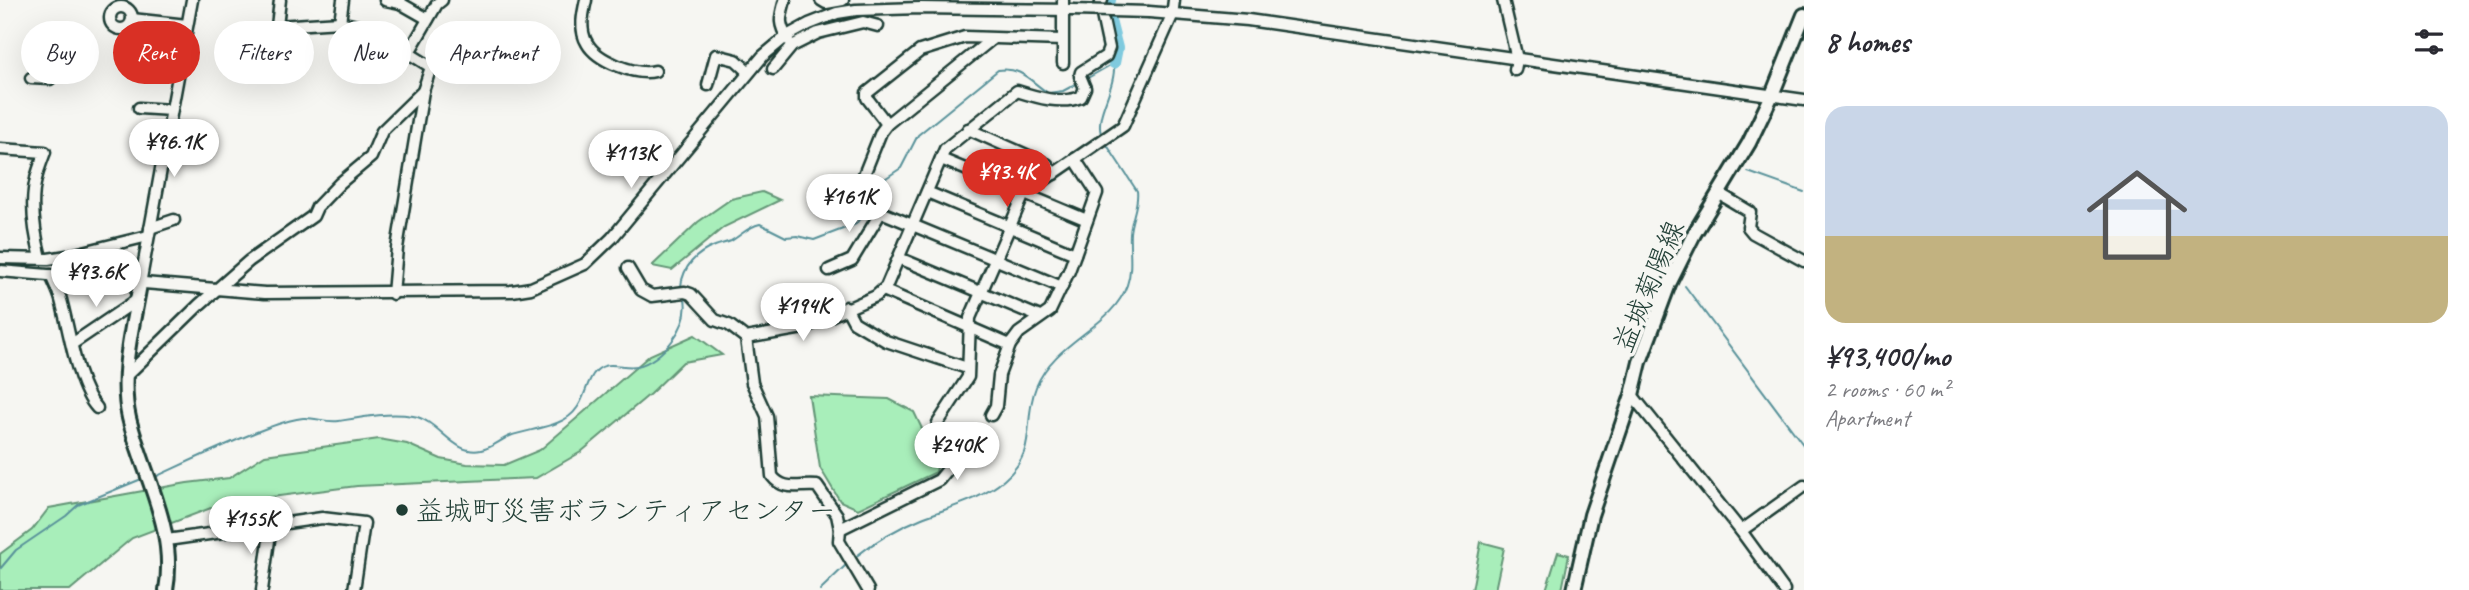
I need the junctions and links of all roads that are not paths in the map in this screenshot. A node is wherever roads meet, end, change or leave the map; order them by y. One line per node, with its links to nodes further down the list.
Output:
1 (192, 0): 21 (street)
2 (280, 0): 23 (street)
3 (343, 0): 22 (street)
4 (385, 0): 13 (street)
5 (442, 0): 19 (street)
6 (586, 0): 33 (street)
7 (785, 0): 27 (street)
8 (821, 0): 9 (street)
9 (843, 0)
10 (1102, 0): 43 (street)
11 (1174, 0): 16 (street)
12 (1503, 0): 31 (street)
13 (400, 1): 19 (street)
14 (995, 4): 15 (street); 27 (street)
15 (1066, 7): 16 (street, bridge); 26 (street)
16 (1173, 12): 31 (street); 46 (street)
17 (1804, 15): 38 (main road, 益城菊陽線)
18 (132, 19): 20 (street)
19 (428, 19): 28 (street)
20 (150, 21)
21 (188, 21)
22 (340, 21)
23 (328, 23)
24 (878, 26): 27 (street)
25 (992, 39): 26 (street); 42 (street); 42 (street)
26 (1062, 40): 30 (street)
27 (789, 41): 32 (street); 34 (street)
28 (411, 49)
29 (411, 56): 37 (street)
30 (1063, 63)
31 (1516, 64): 38 (street)
32 (772, 69)
33 (655, 71)
34 (750, 72): 36 (street); 73 (street)
35 (176, 84): 41 (street)
36 (708, 85)
37 (423, 91): 71 (street); 73 (street)
38 (1772, 95): 39 (street); 50 (main road, 益城菊陽線)
39 (1804, 100)
40 (139, 108): 41 (street)
41 (171, 110): 56 (street)
42 (887, 124): 51 (street)
43 (968, 129): 45 (street); 47 (street)
44 (0, 149): 60 (street)
45 (941, 159): 48 (street); 49 (street)
46 (1075, 159): 47 (street); 53 (street)
47 (1054, 174): 49 (street)
48 (927, 192): 54 (street); 55 (street)
49 (1024, 194): 53 (street); 55 (street)
50 (1720, 194): 63 (street); 84 (main road, 益城菊陽線)
51 (879, 211): 54 (street); 65 (street)
52 (174, 220): 56 (street)
53 (1087, 220): 57 (street)
54 (913, 225): 61 (street); 62 (street)
55 (1010, 226): 57 (street); 62 (street)
56 (149, 232): 60 (street); 69 (street)
57 (1075, 254): 70 (street)
58 (0, 258): 59 (street)
59 (16, 258): 60 (street); 67 (street)
60 (41, 258)
61 (899, 258): 72 (street); 74 (street)
62 (996, 258): 70 (street); 74 (street)
63 (1804, 261)
64 (628, 268): 79 (street)
65 (829, 270)
66 (0, 271): 67 (street)
67 (15, 272): 68 (street)
68 (51, 275): 69 (street); 80 (street)
69 (140, 284): 71 (street); 75 (main road)
70 (1062, 287): 77 (street)
71 (216, 290): 73 (street); 83 (street)
72 (883, 290): 76 (street); 78 (street)
73 (393, 293)
74 (981, 293): 77 (street); 78 (street)
75 (137, 300): 80 (street); 83 (main road)
76 (846, 307): 79 (street); 82 (street)
77 (1040, 317): 81 (street)
78 (968, 326): 81 (street); 82 (street)
79 (746, 338): 89 (street)
80 (72, 344): 85 (street)
81 (1010, 345): 86 (street)
82 (967, 368): 89 (street)
83 (126, 376): 91 (main road)
84 (1632, 395): 90 (street); 96 (main road, 益城菊陽線)
85 (97, 408)
86 (991, 415)
87 (1804, 486): 90 (street)
88 (271, 526): 91 (street); 93 (street); 94 (street)
89 (840, 529): 95 (street)
90 (1741, 531): 97 (street)
91 (167, 540): 92 (main road)
92 (166, 590)
93 (262, 590)
94 (354, 590)
95 (867, 590)
96 (1574, 590)
97 (1784, 590)

